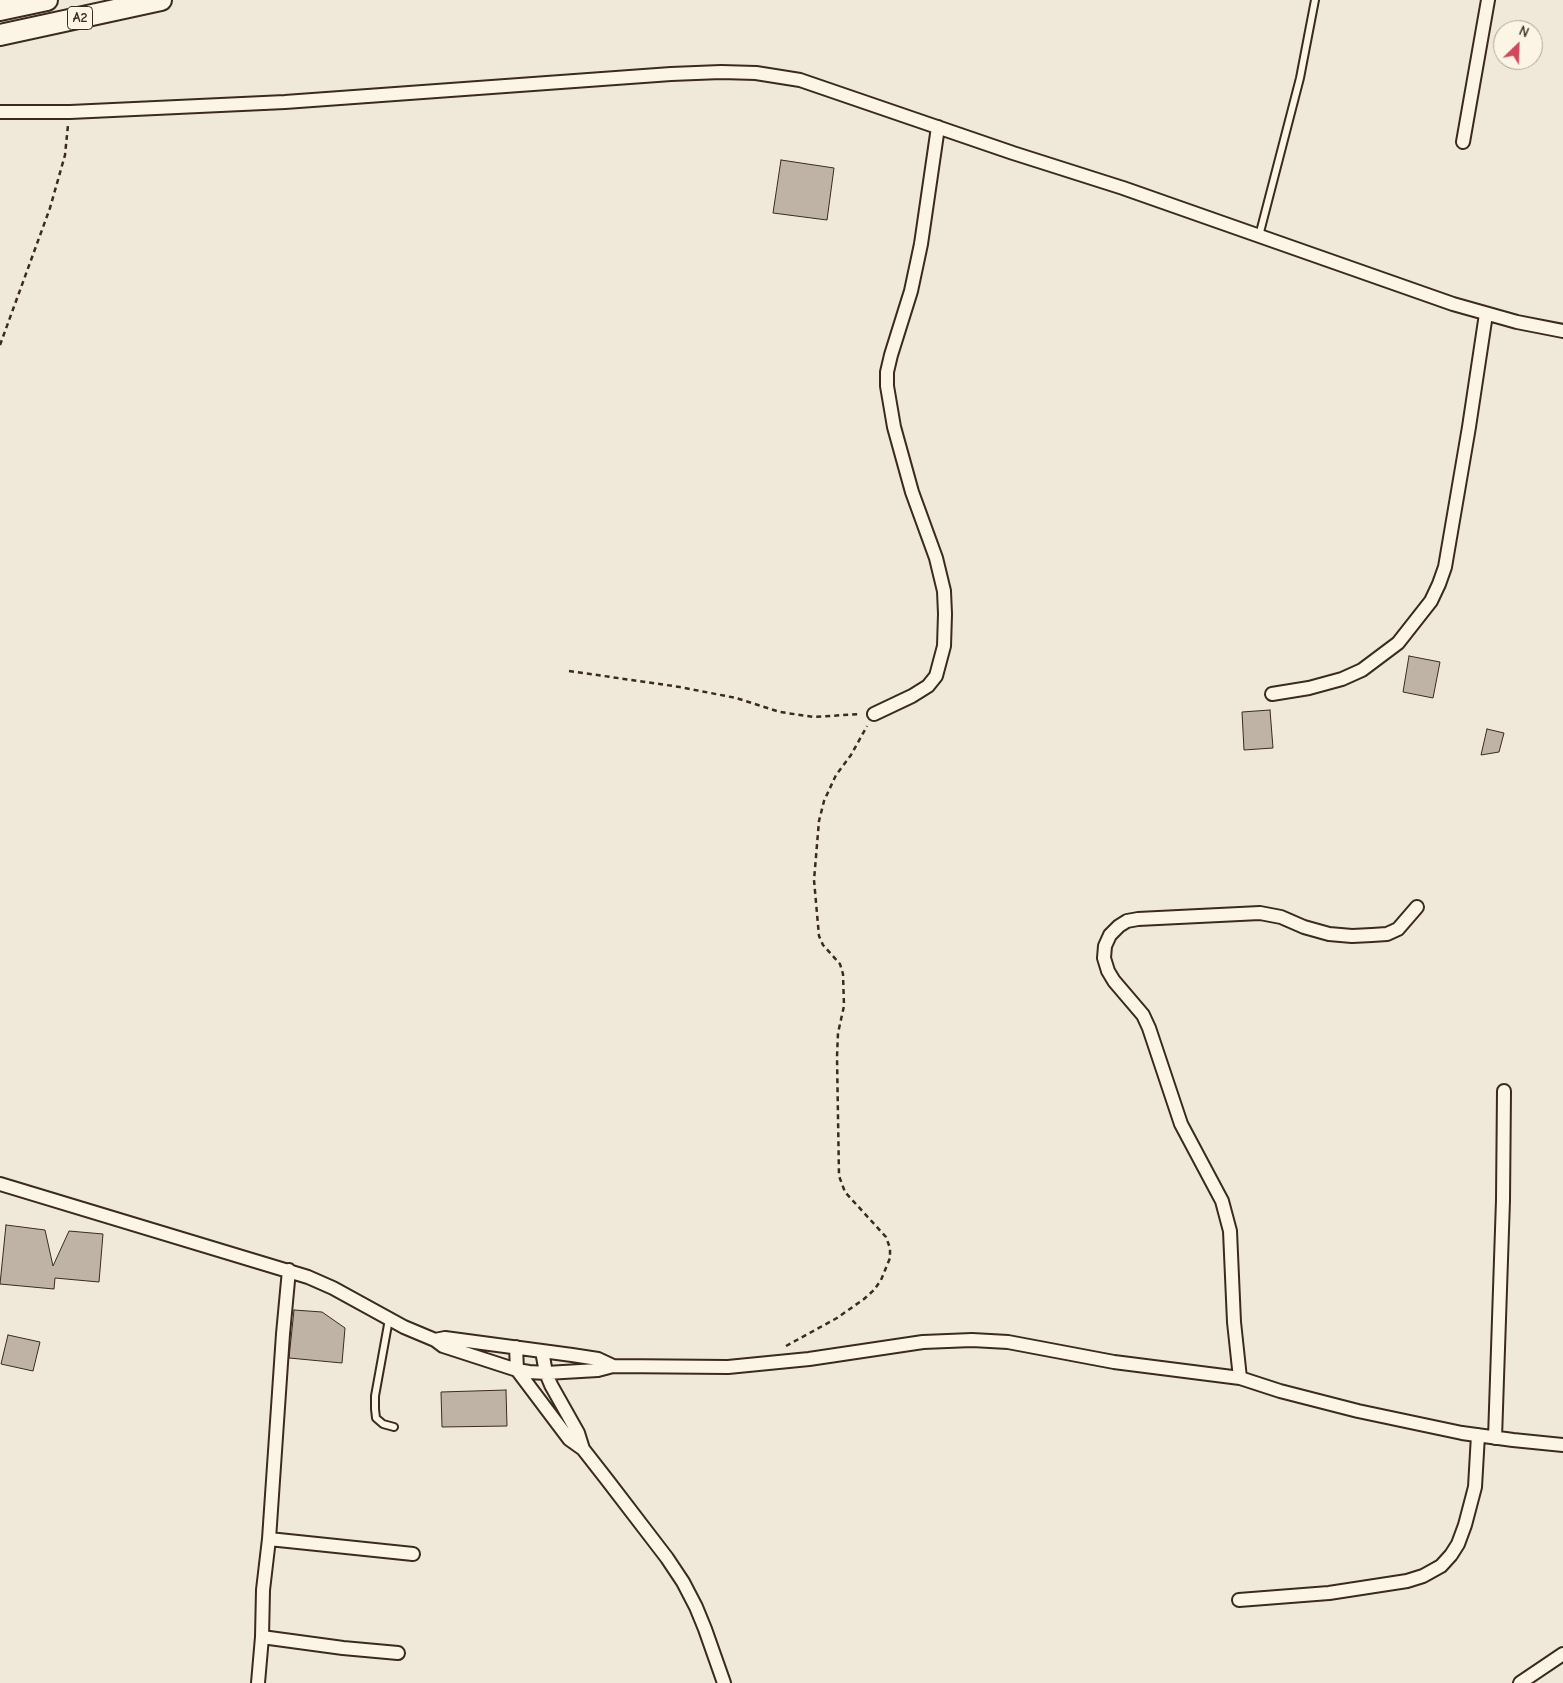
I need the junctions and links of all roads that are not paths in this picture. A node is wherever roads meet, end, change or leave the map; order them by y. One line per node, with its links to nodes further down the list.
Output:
1 (47, 0): 5 (highway, A2)
2 (161, 0): 6 (highway, A2)
3 (1315, 0): 10 (lane)
4 (1488, 0): 9 (street)
5 (0, 10)
6 (0, 35)
7 (0, 112): 8 (street)
8 (938, 127): 10 (street); 14 (street)
9 (1463, 142)
10 (1259, 236): 11 (street)
11 (1486, 314): 12 (street); 13 (street)
12 (1563, 331)
13 (1272, 694)
14 (874, 714)
15 (1417, 908): 26 (street)
16 (1504, 1091): 29 (street)
17 (0, 1184): 18 (street)
18 (289, 1270): 19 (street); 32 (street)
19 (390, 1318): 20 (street); 27 (lane)
20 (435, 1340): 21 (street); 24 (street)
21 (516, 1347): 22 (street); 24 (street)
22 (542, 1350): 23 (street); 25 (street)
23 (613, 1366): 25 (street); 26 (street)
24 (517, 1370): 25 (street); 31 (street)
25 (546, 1373): 31 (street)
26 (1240, 1378): 28 (street)
27 (394, 1427)
28 (1478, 1435): 29 (street); 34 (street)
29 (1495, 1438): 30 (street)
30 (1563, 1445)
31 (583, 1449): 39 (street)
32 (269, 1539): 33 (street); 35 (street)
33 (413, 1554)
34 (1239, 1600)
35 (262, 1638): 36 (street); 38 (street)
36 (398, 1653)
37 (1563, 1654): 40 (street)
38 (258, 1683)
39 (724, 1683)
40 (1520, 1683)

